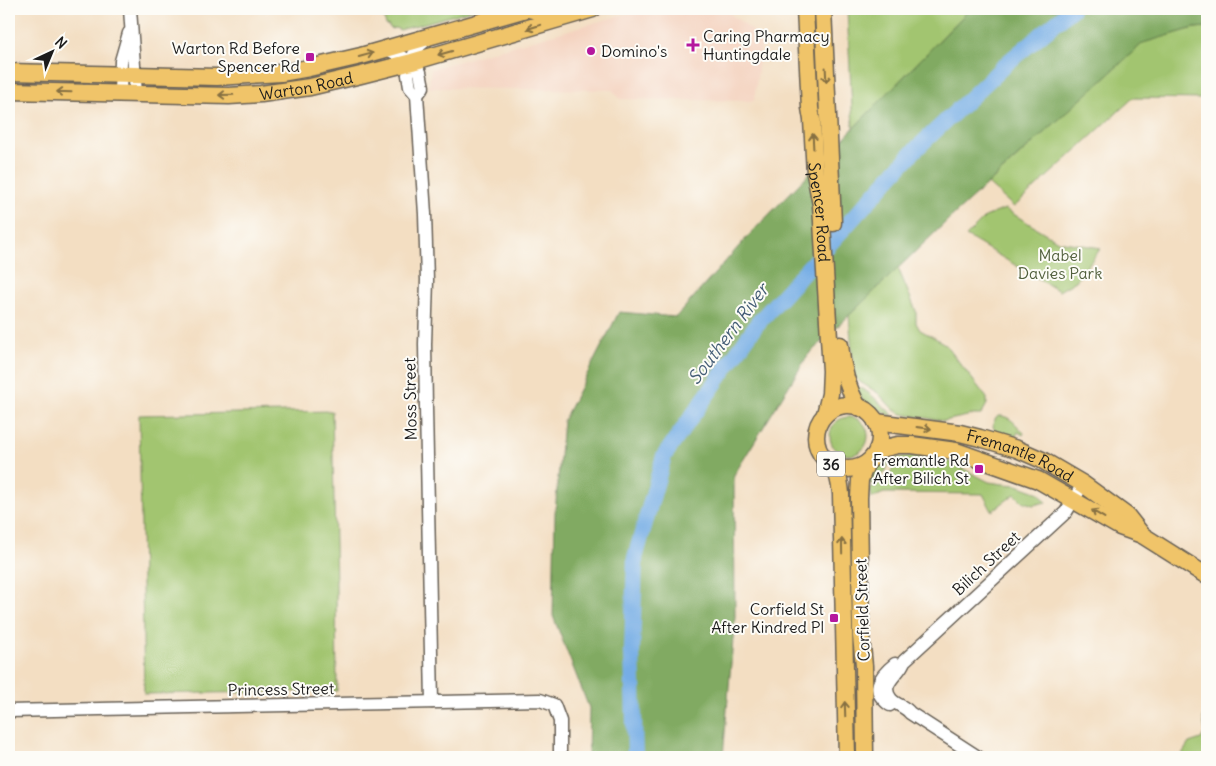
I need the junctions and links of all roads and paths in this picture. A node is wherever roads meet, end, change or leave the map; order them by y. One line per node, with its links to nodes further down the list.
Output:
1 (130, 9): 14 (street)
2 (527, 9): 3 (main road, Warton Road); 8 (main road, Warton Road)
3 (556, 9)
4 (593, 9): 9 (main road, Warton Road, one-way to 9)
5 (797, 9): 17 (main road)
6 (805, 9): 17 (main road, Spencer Road / 36)
7 (823, 9): 18 (main road, Spencer Road / 36, one-way to 18)
8 (460, 28): 9 (main road); 10 (main road, Warton Road)
9 (508, 34): 12 (main road, Warton Road, one-way to 12)
10 (430, 37): 11 (main road, Warton Road); 12 (street, Moss Street)
11 (387, 49): 12 (street); 14 (main road, Warton Road, one-way to 11)
12 (412, 62): 16 (main road, Warton Road, one-way to 16); 30 (street, Moss Street)
13 (9, 72): 14 (main road, Warton Road)
14 (128, 75): 16 (street)
15 (9, 91): 16 (main road, Warton Road, one-way to 15)
16 (128, 94)
17 (810, 108): 18 (main road, Spencer Road / 36, one-way to 17)
18 (826, 205): 19 (main road, Spencer Road / 36)
19 (831, 289): 20 (main road, Spencer Road / 36); 21 (main road, Spencer Road / 36)
20 (858, 407): 21 (main road); 22 (main road, 36)
21 (825, 414): 25 (main road, 36)
22 (876, 422): 23 (main road); 26 (main road, Fremantle Road, one-way to 26)
23 (877, 450): 24 (main road, 36); 27 (main road, Fremantle Road)
24 (866, 464): 25 (main road, 36); 34 (main road, Corfield Street)
25 (834, 467): 33 (main road, Corfield Street, one-way to 25)
26 (1083, 484): 27 (street, Bilich Street); 28 (main road, Fremantle Road)
27 (1074, 500): 28 (main road, Fremantle Road, one-way to 27); 35 (street, Bilich Street)
28 (1142, 535): 29 (main road, Fremantle Road)
29 (1207, 576)
30 (432, 702): 31 (street, Princess Street); 32 (street, Princess Street)
31 (9, 711)
32 (560, 757)
33 (847, 757)
34 (865, 757)
35 (978, 757)

